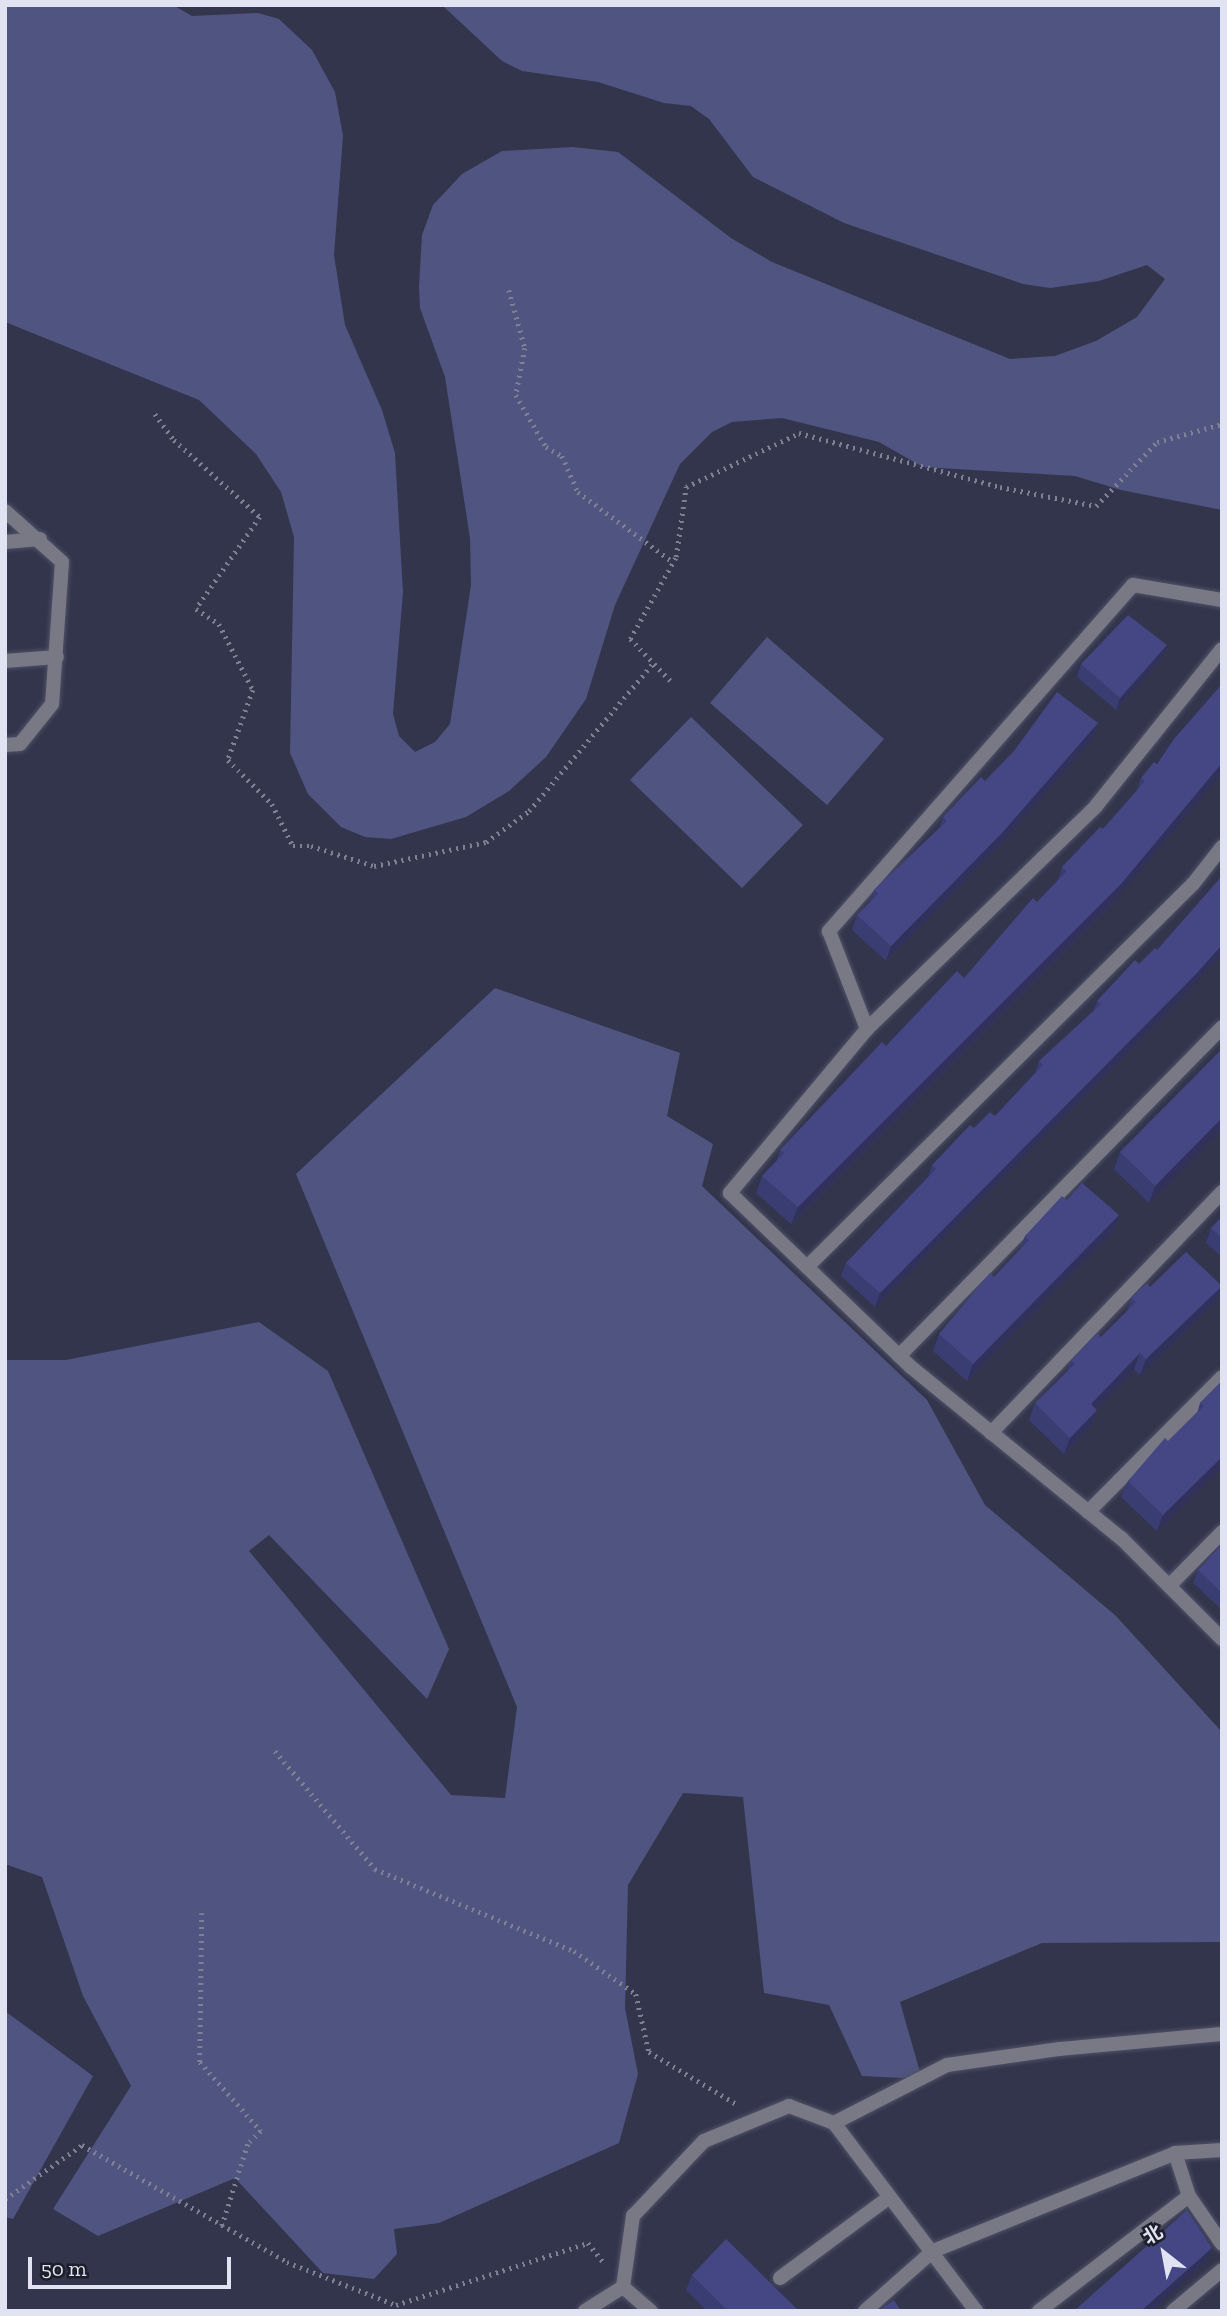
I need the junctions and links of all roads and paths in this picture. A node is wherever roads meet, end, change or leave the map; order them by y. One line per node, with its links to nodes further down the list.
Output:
1 (509, 290): 7 (path)
2 (155, 414): 12 (path)
3 (1222, 424): 7 (path)
4 (5, 511): 5 (street)
5 (40, 539): 6 (street); 10 (street)
6 (5, 542)
7 (673, 562): 12 (path)
8 (1222, 600): 17 (street)
9 (1222, 649): 17 (street)
10 (57, 657): 11 (street); 14 (street)
11 (5, 661)
12 (653, 663): 13 (path)
13 (670, 681)
14 (5, 745)
15 (1222, 847): 19 (street)
16 (1222, 1027): 20 (street)
17 (867, 1029): 19 (street)
18 (1222, 1192): 22 (street)
19 (807, 1267): 20 (street)
20 (899, 1356): 22 (street)
21 (1222, 1377): 23 (street)
22 (992, 1433): 23 (street)
23 (1088, 1512): 25 (street)
24 (1222, 1532): 25 (street)
25 (1169, 1586): 26 (street)
26 (1222, 1639)
27 (275, 1751): 30 (path)
28 (202, 1913): 37 (path)
29 (1222, 2034): 31 (street)
30 (760, 2118): 31 (street); 42 (street)
31 (834, 2123): 35 (street)
32 (1222, 2150): 33 (street)
33 (1175, 2153): 34 (street); 39 (street)
34 (1189, 2196): 38 (street); 47 (street)
35 (888, 2198): 39 (street); 41 (street)
36 (5, 2199): 37 (path)
37 (222, 2225): 42 (path)
38 (1222, 2244)
39 (933, 2251): 45 (street); 46 (street)
40 (1222, 2270): 48 (street)
41 (780, 2278)
42 (623, 2287): 43 (street); 44 (street)
43 (585, 2311)
44 (651, 2311)
45 (865, 2311)
46 (976, 2311)
47 (1039, 2311)
48 (1173, 2311)

